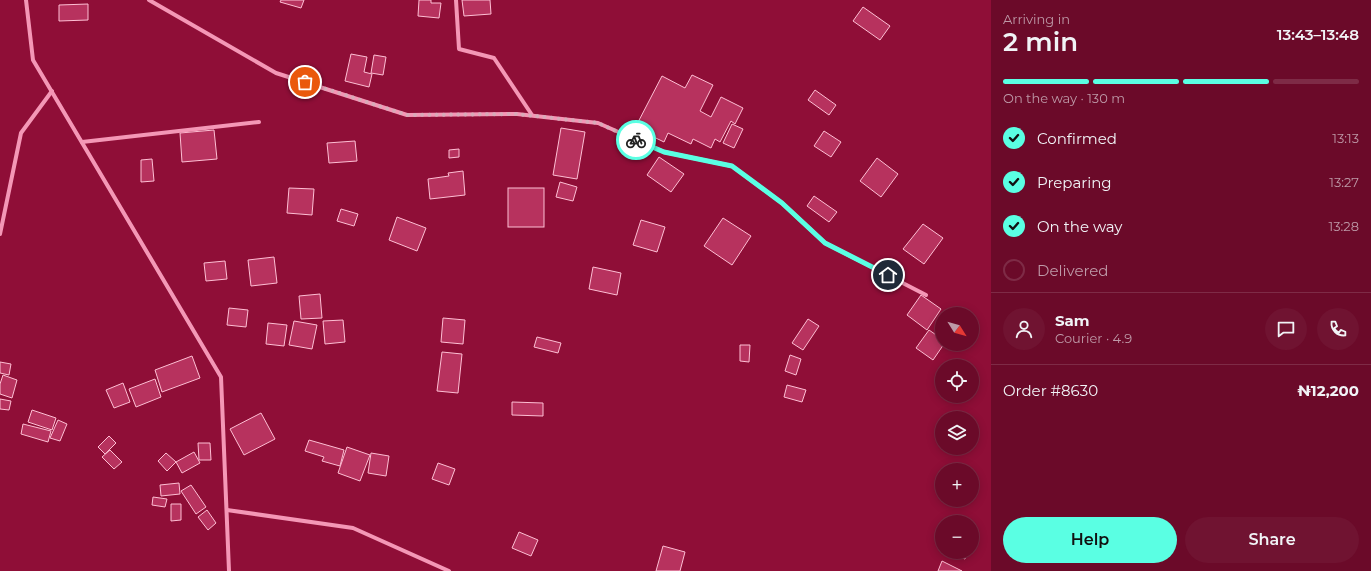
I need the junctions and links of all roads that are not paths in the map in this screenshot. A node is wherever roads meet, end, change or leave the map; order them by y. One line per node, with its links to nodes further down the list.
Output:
1 (26, 0): 4 (street)
2 (149, 0): 5 (street)
3 (456, 0): 5 (street)
4 (52, 91): 7 (street); 8 (street)
5 (532, 116): 9 (street)
6 (259, 122): 7 (street)
7 (82, 142): 10 (street)
8 (0, 234)
9 (926, 295)
10 (227, 510): 11 (street); 12 (street)
11 (229, 571)
12 (449, 571)

